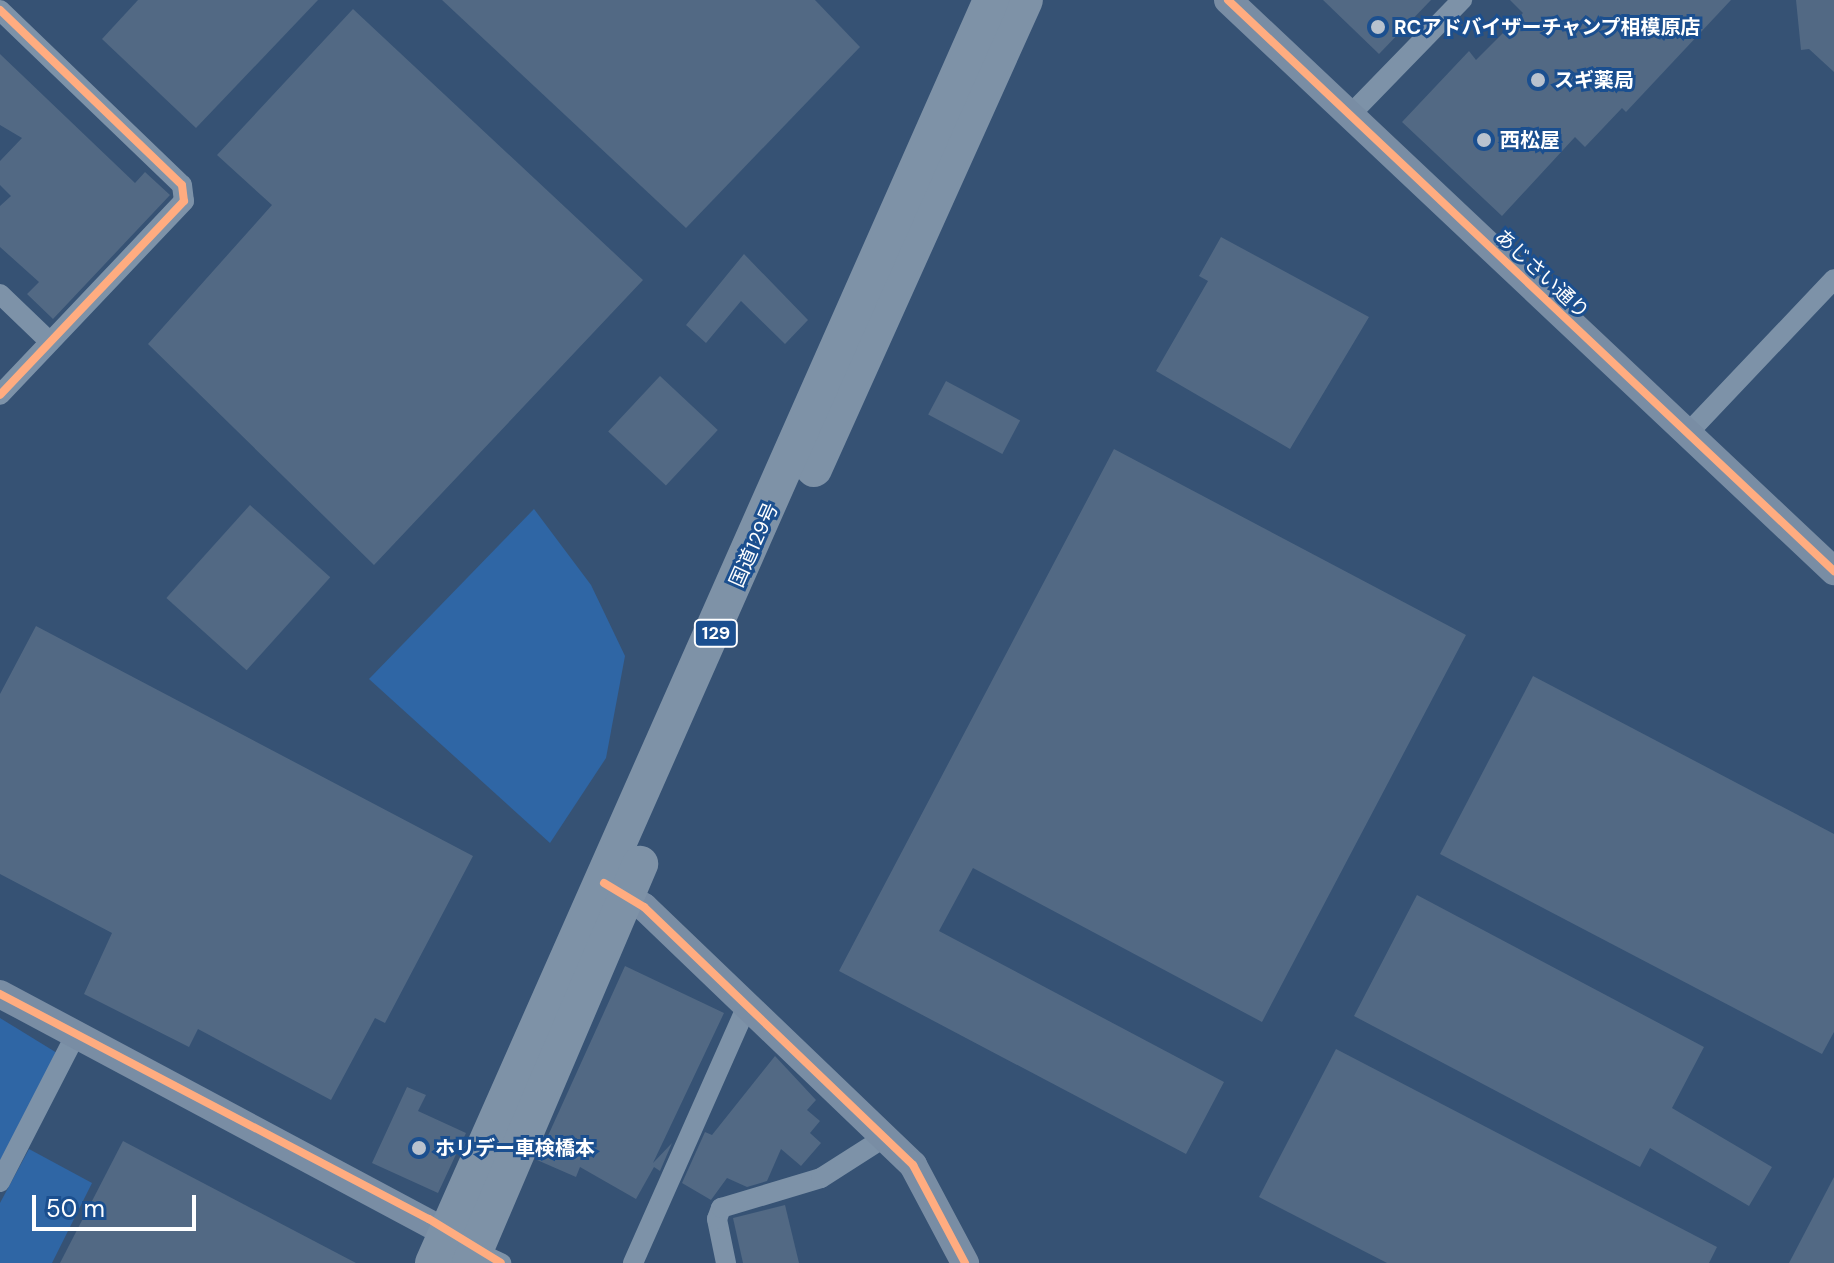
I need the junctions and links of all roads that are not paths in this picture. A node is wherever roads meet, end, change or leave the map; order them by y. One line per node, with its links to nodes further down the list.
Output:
1 (991, 0): 13 (highway, 国道129号 / 129)
2 (1025, 0): 13 (highway, 国道129号 / 129)
3 (1228, 0): 6 (street, あじさい通り)
4 (1462, 0): 6 (street)
5 (0, 10): 9 (street)
6 (1350, 115): 11 (street, あじさい通り)
7 (1831, 288): 11 (street)
8 (0, 294): 9 (street)
9 (50, 342): 10 (street)
10 (0, 395)
11 (1688, 433): 12 (street, あじさい通り)
12 (1834, 571)
13 (615, 889): 15 (street); 19 (highway, 国道129号 / 129)
14 (0, 994): 16 (street)
15 (747, 1006): 17 (street); 21 (street)
16 (76, 1034): 18 (street); 19 (street)
17 (885, 1137): 22 (street); 23 (street)
18 (0, 1182)
19 (474, 1252): 20 (highway, 国道129号 / 129)
20 (433, 1263)
21 (633, 1263)
22 (726, 1263)
23 (965, 1263)

